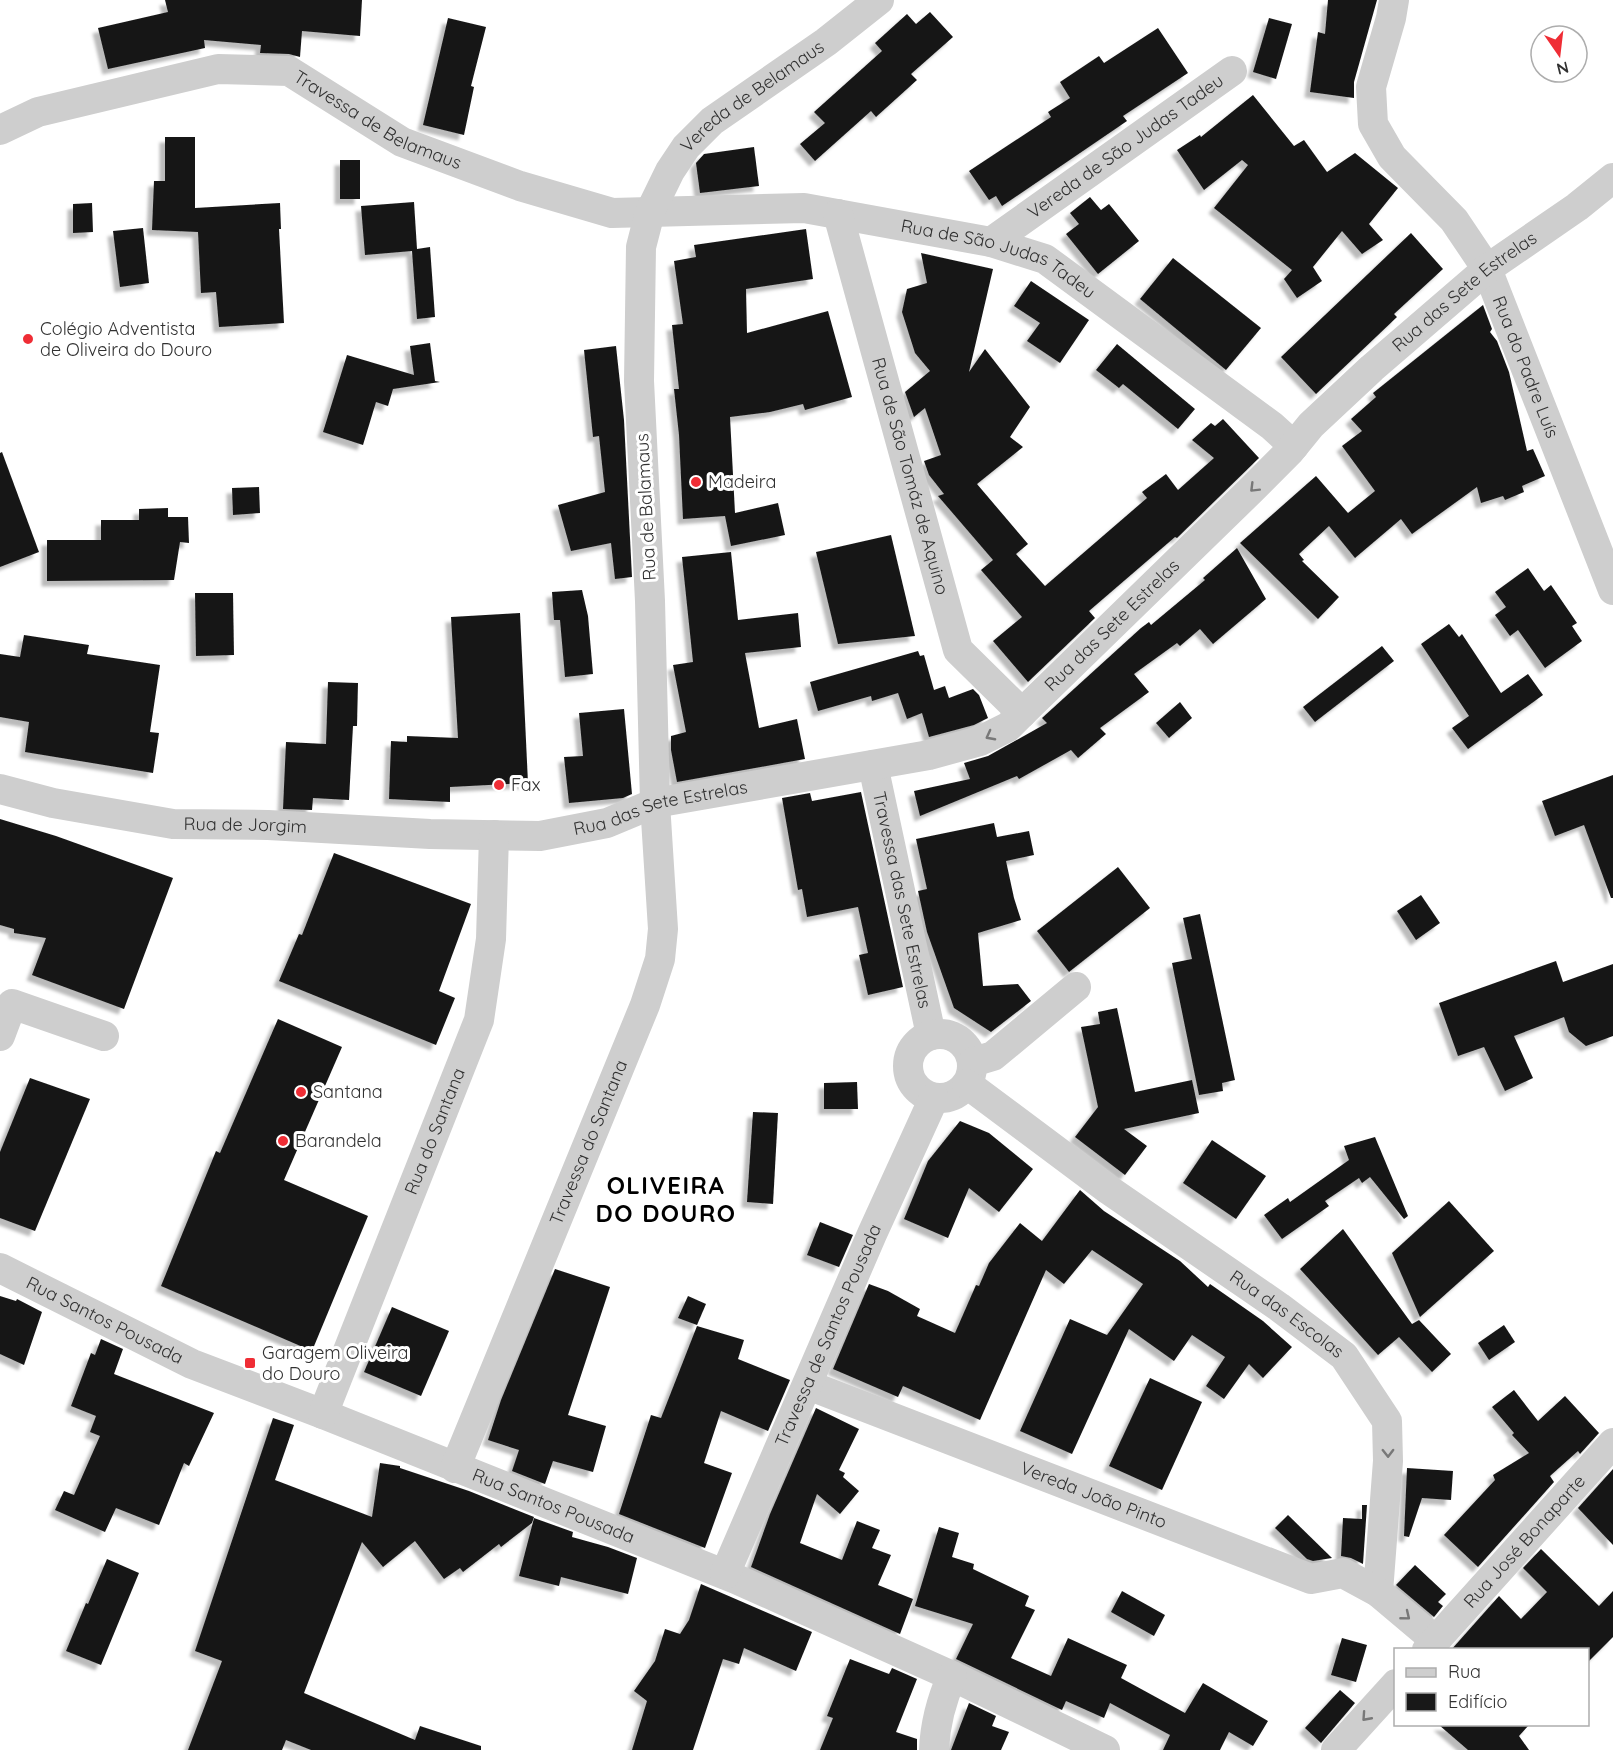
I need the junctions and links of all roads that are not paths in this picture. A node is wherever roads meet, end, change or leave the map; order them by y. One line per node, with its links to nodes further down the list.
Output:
1 (879, 0): 6 (street, Vereda de Belamaus)
2 (1394, 0): 9 (street, Rua do Padre Luís)
3 (1232, 71): 8 (street, Vereda de São Judas Tadeu)
4 (0, 130): 6 (street, Travessa de Belamaus)
5 (1613, 178): 9 (street, Rua das Sete Estrelas)
6 (650, 212): 7 (street, Rua de São Judas Tadeu); 15 (street, Rua de Balamaus)
7 (838, 214): 8 (street, Rua de São Judas Tadeu); 12 (street, Rua de São Tomáz de Aquino)
8 (991, 242): 10 (street, Rua de São Judas Tadeu)
9 (1487, 269): 10 (street, Rua das Sete Estrelas); 11 (street, Rua do Padre Luís)
10 (1294, 446): 12 (street, Rua das Sete Estrelas, one-way to 12)
11 (1613, 590)
12 (1022, 713): 13 (street, Rua das Sete Estrelas, one-way to 13)
13 (873, 765): 15 (street, Rua das Sete Estrelas); 18 (street, Travessa das Sete Estrelas)
14 (0, 789): 16 (street, Rua de Jorgim)
15 (655, 803): 16 (street, Rua das Sete Estrelas); 27 (street, Travessa do Santana)
16 (494, 835): 25 (street, Rua do Santana)
17 (1076, 987): 21 (street)
18 (931, 1035): 21 (street); 22 (street)
19 (0, 1036): 20 (street)
20 (104, 1036)
21 (970, 1073): 22 (street); 29 (street, Rua das Escolas, one-way to 29)
22 (934, 1098): 24 (street, Travessa de Santos Pousada)
23 (0, 1268): 25 (street, Rua Santos Pousada)
24 (808, 1385): 28 (street, Travessa de Santos Pousada); 29 (street, Vereda João Pinto)
25 (323, 1414): 27 (street, Rua Santos Pousada)
26 (1613, 1443): 30 (street, Rua José Bonaparte)
27 (455, 1468): 28 (street, Rua Santos Pousada)
28 (725, 1574): 31 (street, Rua Santos Pousada)
29 (1378, 1592): 30 (street, one-way to 30)
30 (1431, 1645)
31 (952, 1676): 33 (street); 34 (street, Rua Santos Pousada)
32 (1394, 1685): 35 (street, one-way to 35)
33 (934, 1750)
34 (1105, 1750)
35 (1336, 1750)

